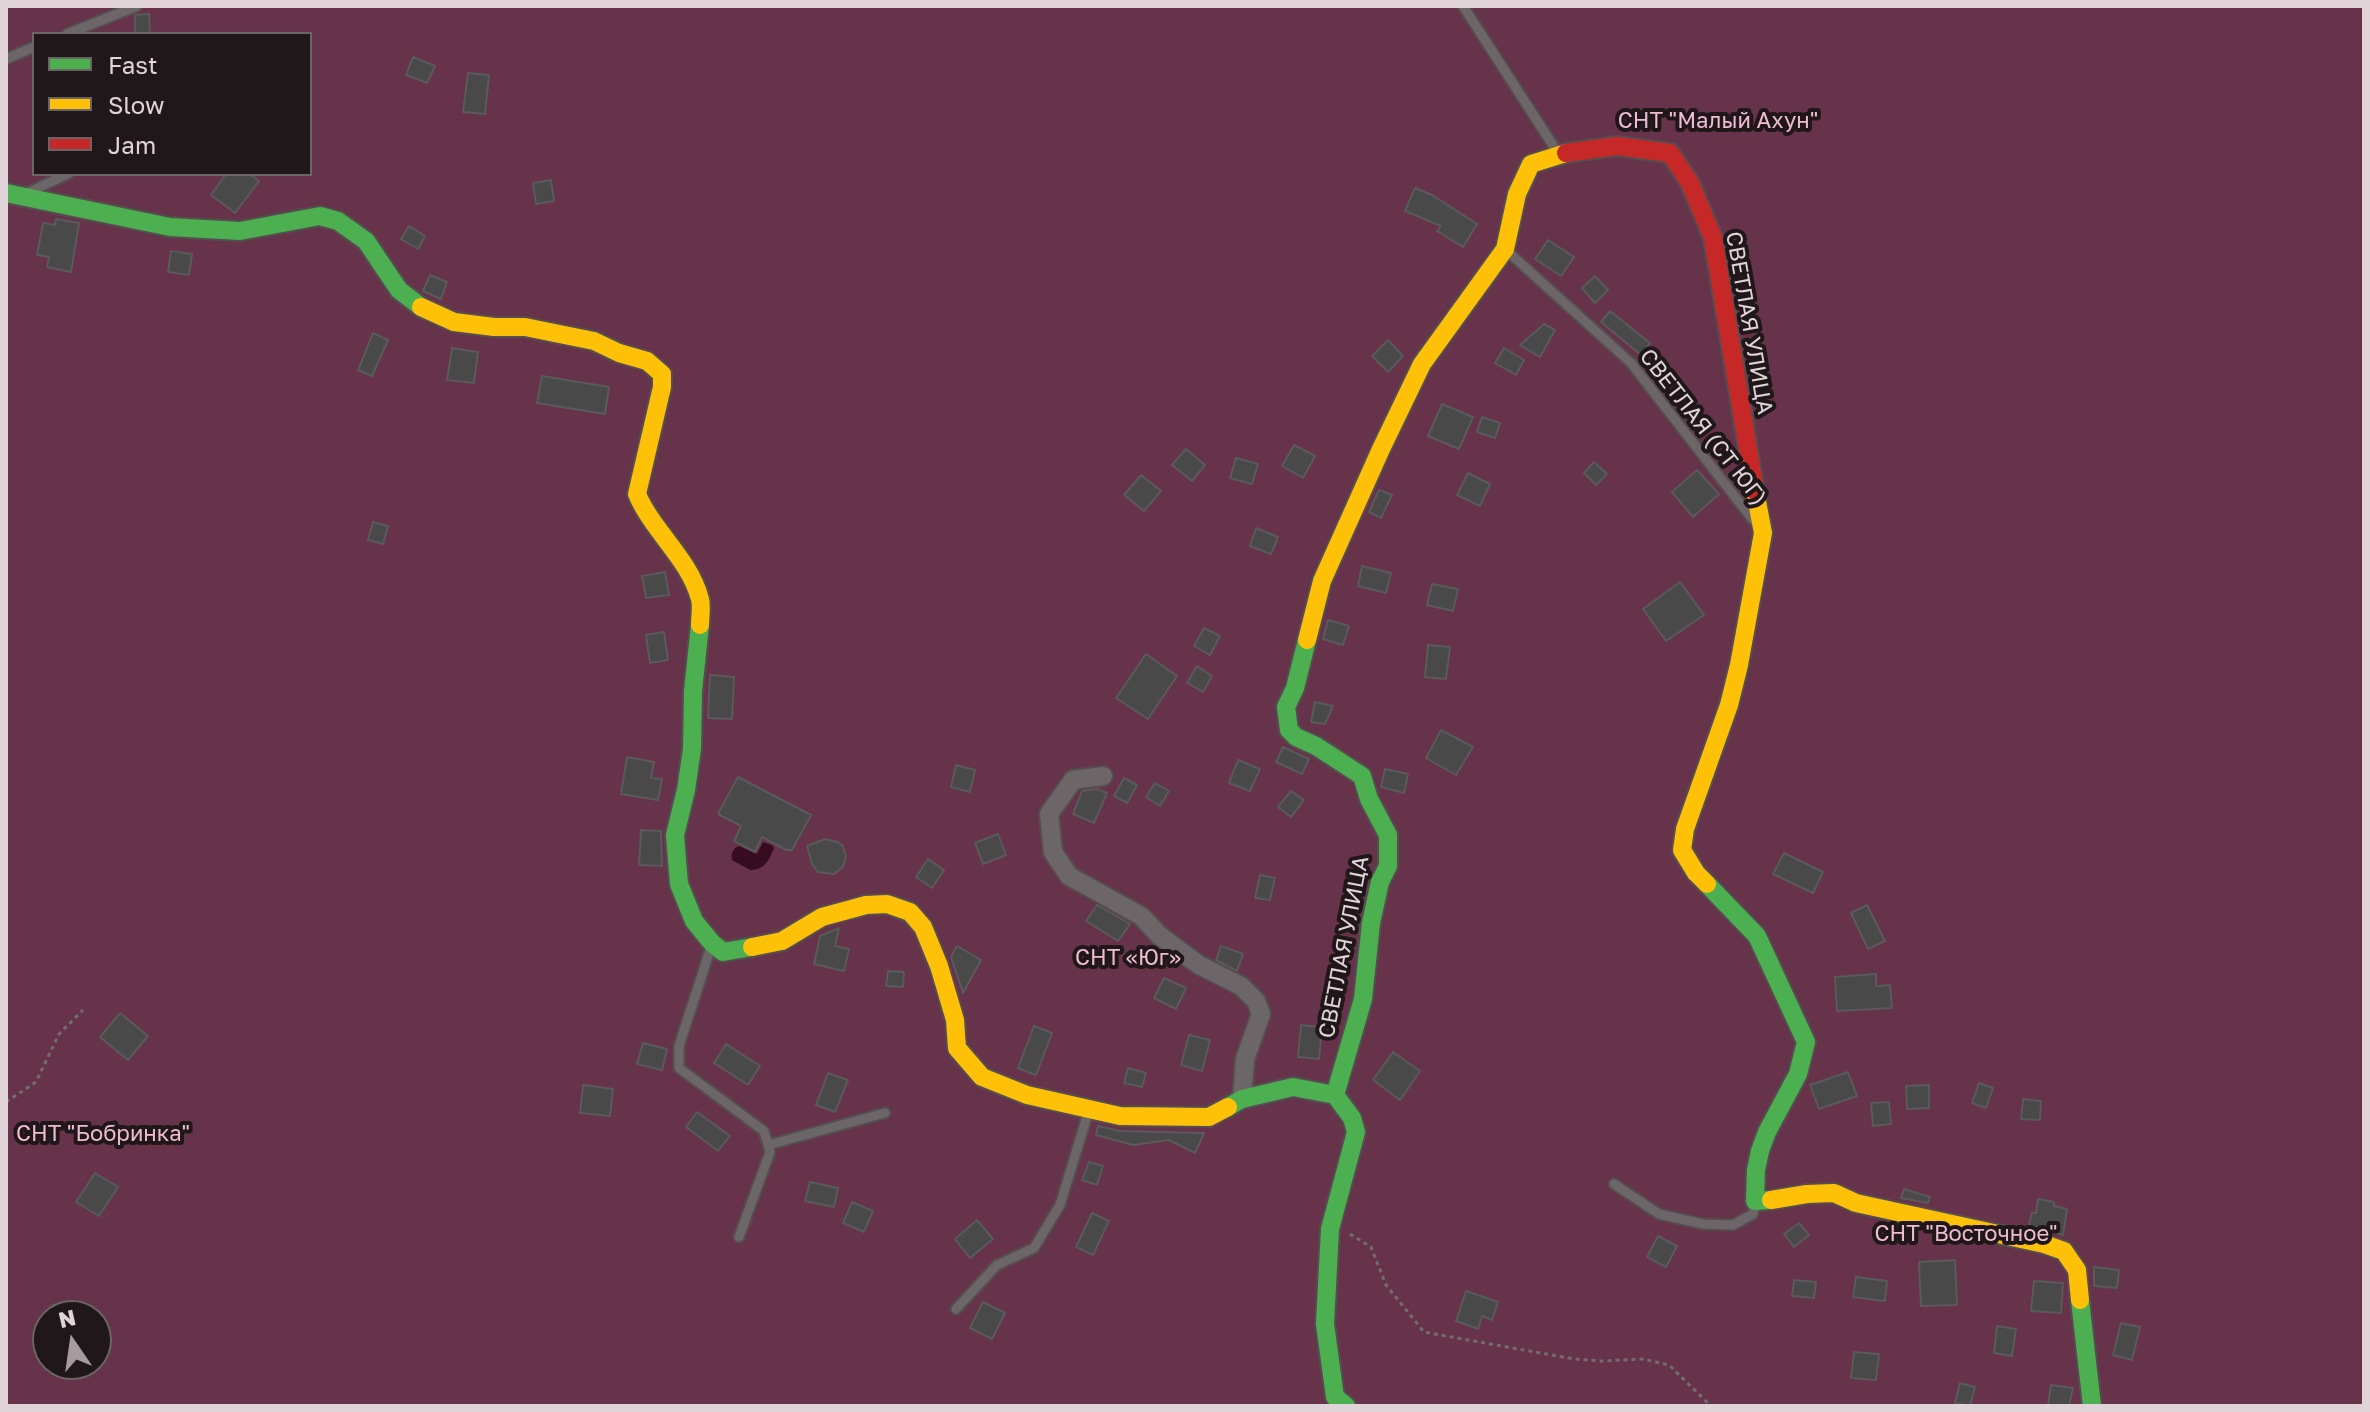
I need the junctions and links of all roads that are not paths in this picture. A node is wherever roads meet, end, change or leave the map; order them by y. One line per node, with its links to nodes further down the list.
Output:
1 (137, 6): 3 (lane)
2 (1463, 6): 6 (lane)
3 (72, 32)
4 (32, 48): 5 (lane)
5 (6, 59)
6 (1558, 153): 9 (street, СВЕТЛАЯ УЛИЦА); 10 (street, СВЕТЛАЯ УЛИЦА)
7 (63, 176): 8 (lane)
8 (12, 195): 12 (street)
9 (1505, 249): 10 (lane, СВЕТЛАЯ (СТ ЮГ)); 13 (street, СВЕТЛАЯ УЛИЦА)
10 (1763, 533): 19 (street, СВЕТЛАЯ УЛИЦА)
11 (1103, 776): 14 (street)
12 (712, 943): 15 (street); 17 (lane)
13 (1335, 1095): 14 (street); 22 (street)
14 (1242, 1099): 15 (street)
15 (1089, 1110): 21 (lane)
16 (885, 1113): 17 (lane)
17 (768, 1145): 20 (lane)
18 (1614, 1184): 19 (lane)
19 (1755, 1201): 23 (street)
20 (739, 1237)
21 (956, 1309)
22 (1346, 1406)
23 (2092, 1406)

